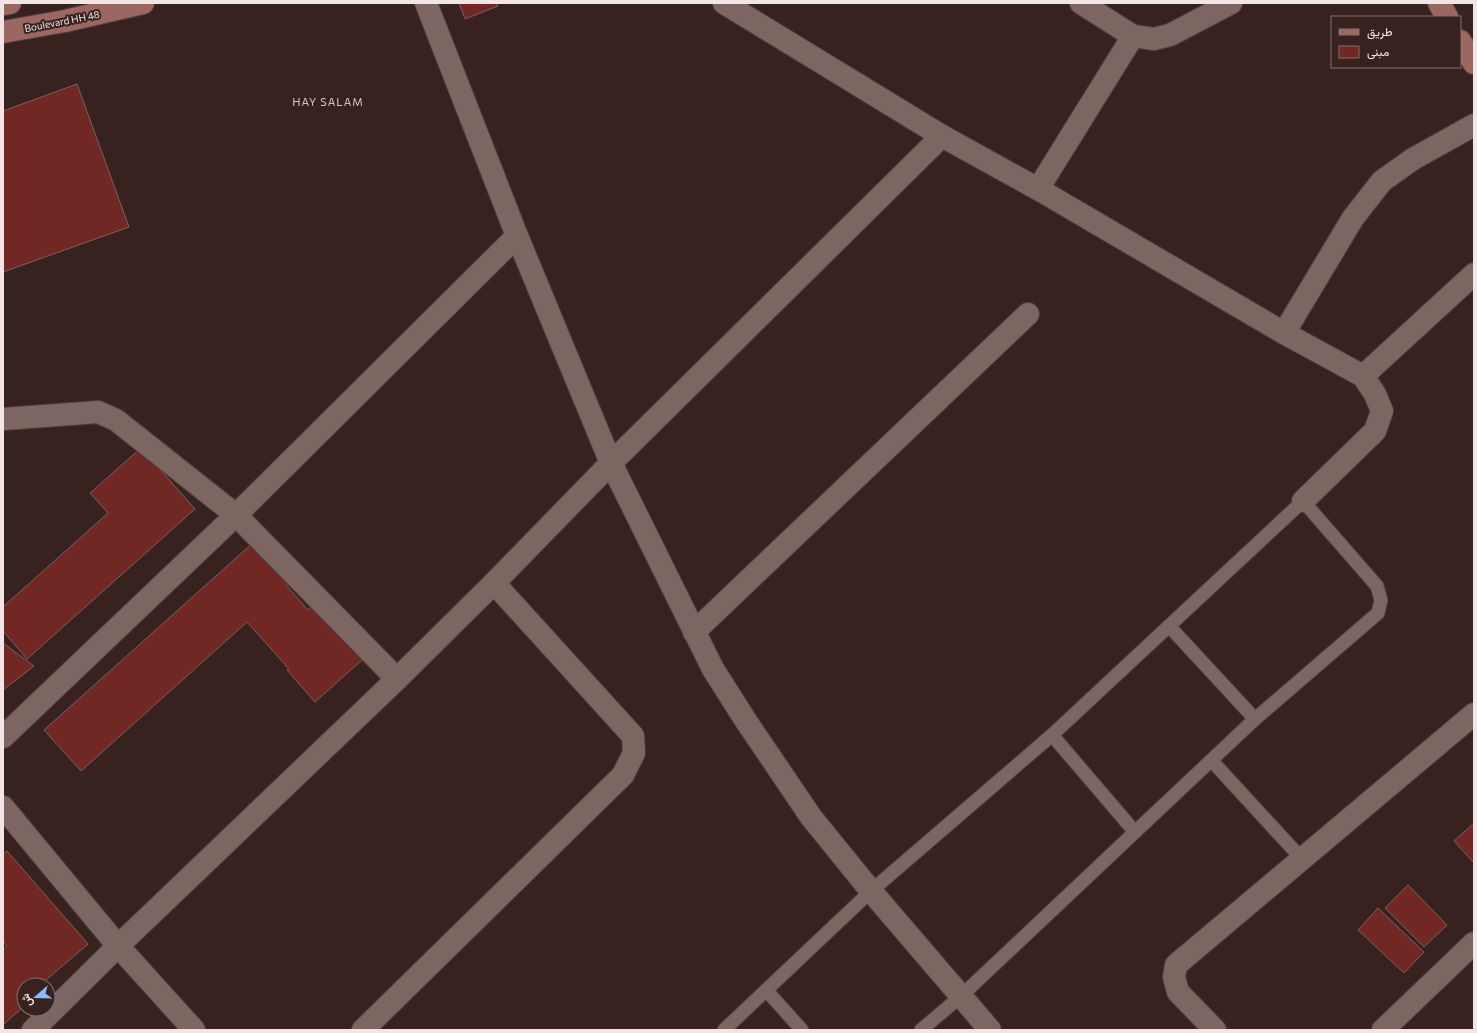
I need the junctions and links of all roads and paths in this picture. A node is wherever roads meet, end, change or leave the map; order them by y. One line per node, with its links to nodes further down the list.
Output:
1 (10, 3): 8 (street)
2 (143, 3): 10 (street, Boulevard HH 48)
3 (426, 3): 17 (street)
4 (724, 3): 15 (street)
5 (1081, 3): 11 (street)
6 (1231, 3): 11 (street)
7 (1439, 3): 9 (street)
8 (3, 4)
9 (1446, 16)
10 (3, 32)
11 (1133, 36): 16 (street)
12 (1461, 44): 13 (street)
13 (1474, 63)
14 (1474, 125): 20 (street)
15 (942, 136): 16 (street); 23 (street)
16 (1038, 189): 20 (street)
17 (517, 236): 23 (street); 25 (street)
18 (1474, 274): 21 (street)
19 (1028, 314): 28 (street)
20 (1284, 333): 21 (street)
21 (1363, 376): 24 (street)
22 (3, 419): 25 (street)
23 (611, 463): 26 (street); 28 (street)
24 (1303, 501): 27 (lane); 31 (lane)
25 (236, 515): 29 (street); 33 (street)
26 (494, 583): 29 (street); 45 (street)
27 (1169, 626): 31 (lane); 32 (lane)
28 (694, 632): 38 (street)
29 (397, 679): 40 (street)
30 (1474, 714): 37 (street)
31 (1256, 719): 34 (lane)
32 (1052, 735): 36 (lane); 38 (lane)
33 (3, 737)
34 (1212, 761): 36 (lane); 37 (lane)
35 (3, 807): 40 (street)
36 (1135, 832): 42 (lane)
37 (1302, 858): 50 (street)
38 (871, 892): 41 (lane); 42 (street)
39 (1474, 943): 51 (street)
40 (118, 946): 43 (street); 44 (street)
41 (766, 990): 46 (lane); 47 (lane)
42 (960, 996): 48 (lane); 49 (street)
43 (33, 1030)
44 (194, 1030)
45 (363, 1030)
46 (724, 1030)
47 (802, 1030)
48 (921, 1030)
49 (990, 1030)
50 (1215, 1030)
51 (1383, 1030)

